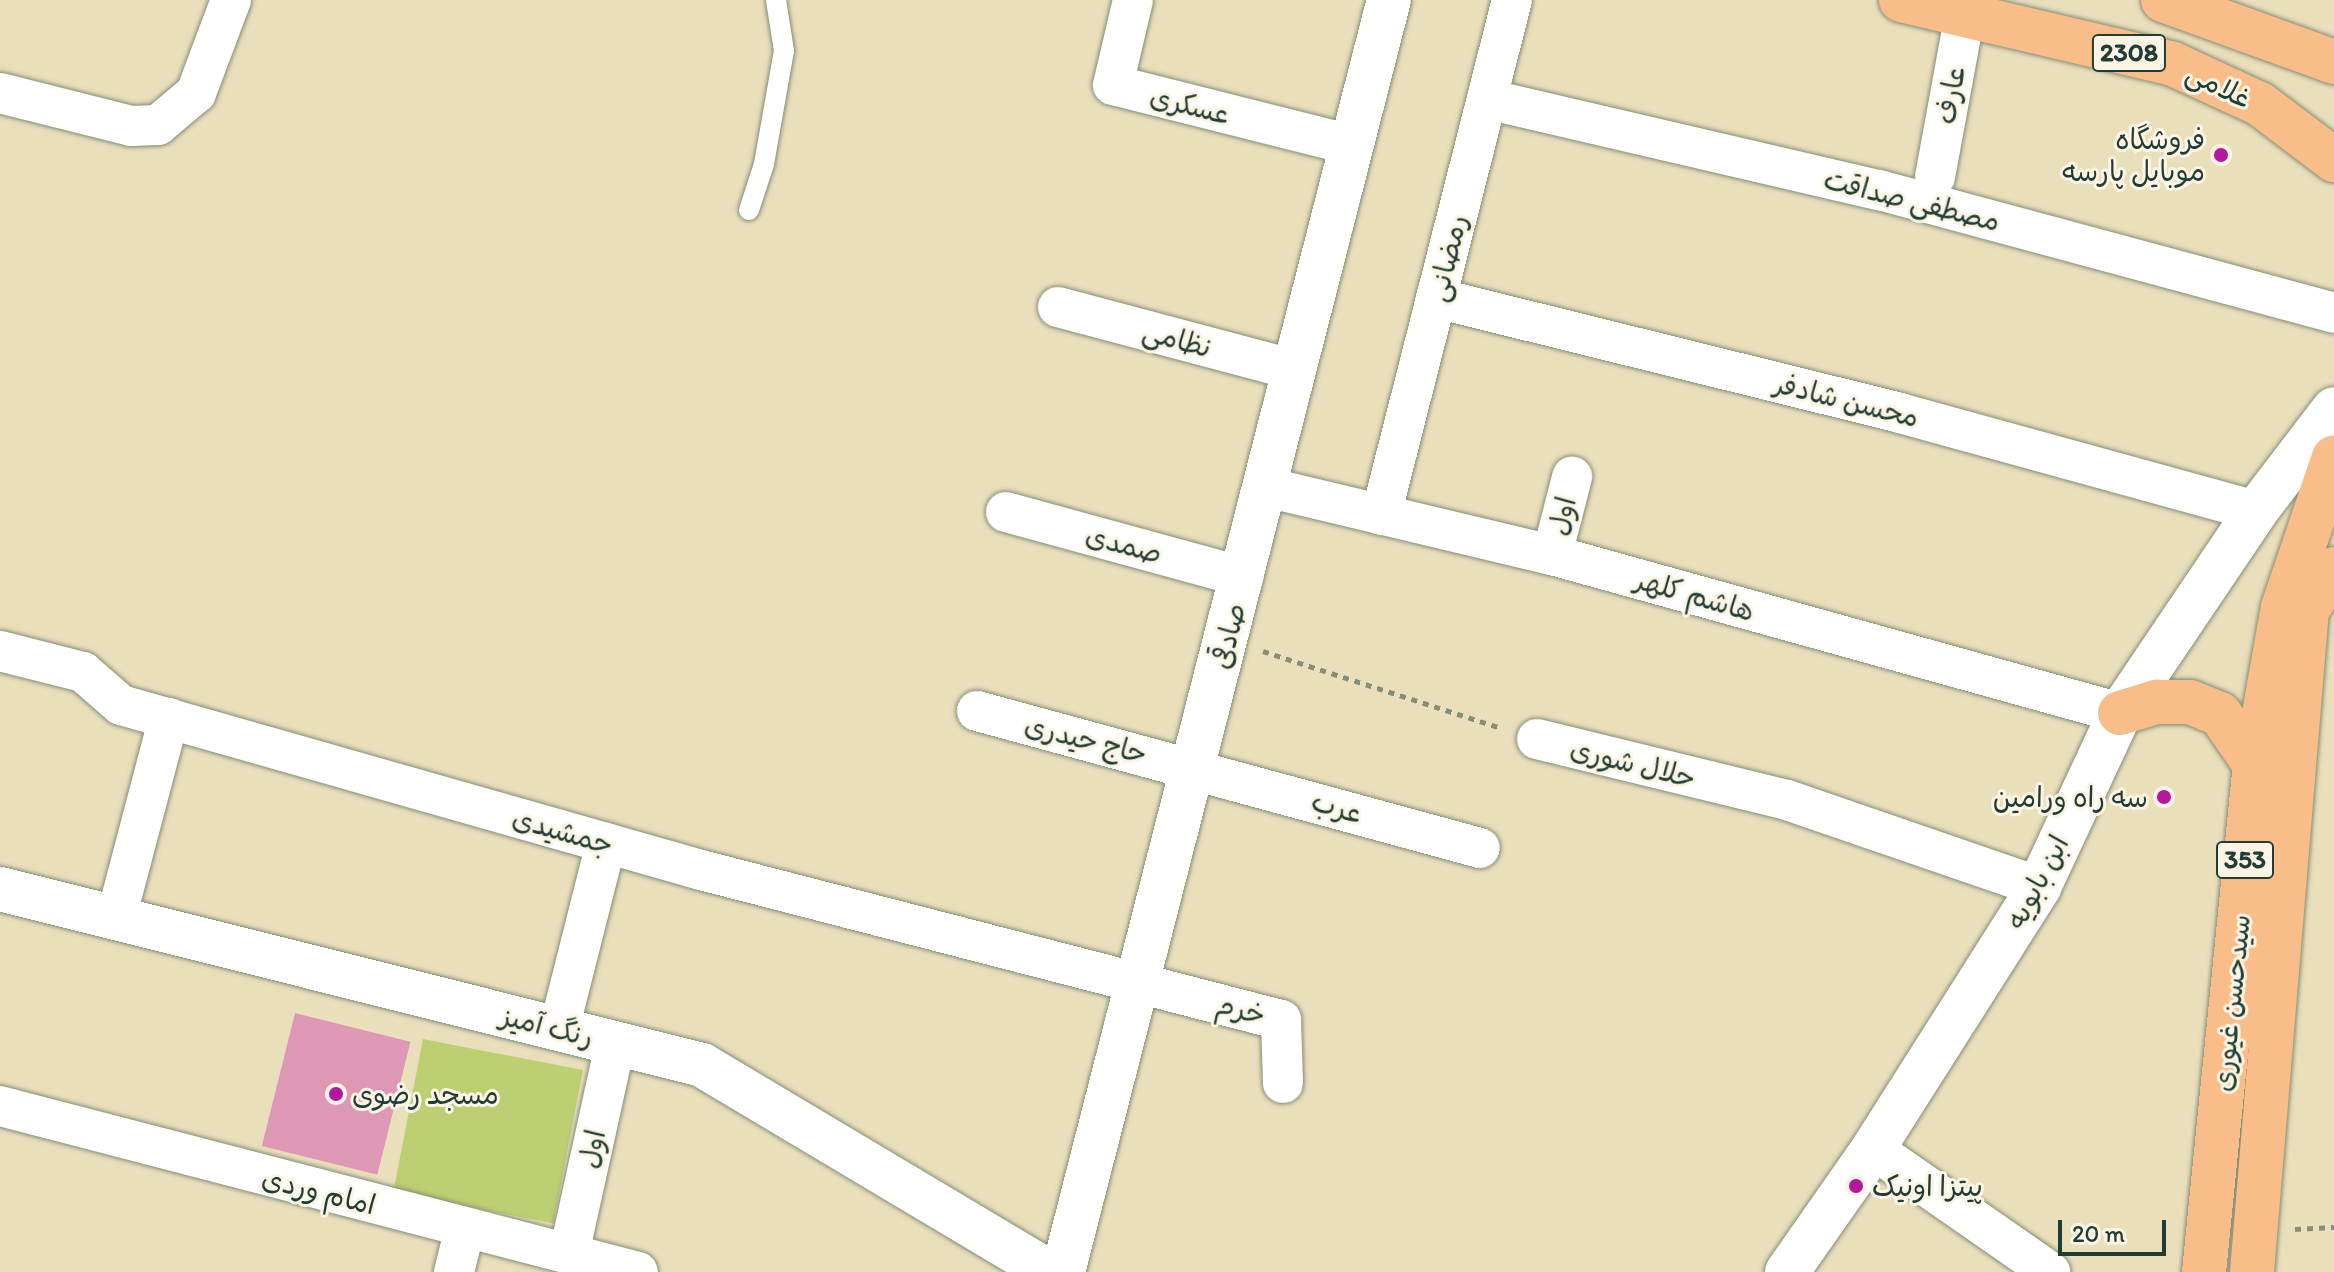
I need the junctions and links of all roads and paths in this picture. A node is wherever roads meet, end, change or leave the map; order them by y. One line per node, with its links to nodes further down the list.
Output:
1 (231, 0): 10 (street)
2 (776, 0): 15 (lane)
3 (1133, 0): 12 (street, عسکری)
4 (1389, 0): 12 (street, صادقی)
5 (1512, 0): 11 (street, رمضانی)
6 (1901, 0): 8 (main road, غلامی / 2308)
7 (2163, 0): 9 (main road, غلامی / 2308)
8 (1965, 14): 13 (main road, غلامی / 2308); 14 (street, عارف)
9 (2334, 62)
10 (0, 93)
11 (1487, 99): 16 (street, رمضانی); 18 (street, مصطفی صداقت)
12 (1352, 145): 19 (street, صادقی)
13 (2334, 160)
14 (1935, 177)
15 (749, 210)
16 (1436, 298): 24 (street, محسن شادفر); 26 (street, رمضانی)
17 (1058, 307): 19 (street, نظامی)
18 (2334, 313)
19 (1295, 370): 23 (street, صادقی)
20 (2334, 409): 24 (street, ابن بابویه)
21 (2334, 457): 36 (main road, سیدحسن غیوری / 353)
22 (1572, 477): 27 (street, اول)
23 (1266, 487): 26 (street, هاشم کلهر); 29 (street, صادقی)
24 (2256, 511): 33 (street, ابن بابویه)
25 (1006, 512): 29 (street, صمدی)
26 (1381, 515): 27 (street, هاشم کلهر)
27 (1552, 555): 33 (street, هاشم کلهر)
28 (2334, 569): 38 (main road, سیدحسن غیوری / 353)
29 (1243, 577): 30 (street, صادقی)
30 (1227, 639): 35 (path, حلال شوری); 37 (street, صادقی)
31 (0, 651): 34 (street, جمشیدی)
32 (977, 711): 37 (street, حاج حیدری)
33 (2120, 713): 36 (main road); 41 (street, ابن بابویه)
34 (169, 718): 39 (street, جمشیدی); 43 (street)
35 (1537, 739): 41 (street, حلال شوری)
36 (2255, 764): 38 (main road); 58 (main road, سیدحسن غیوری / 353)
37 (1195, 767): 40 (street, عرب); 44 (street, صادقی)
38 (2289, 818): 59 (main road, سیدحسن غیوری / 353)
39 (606, 843): 44 (street, جمشیدی); 45 (street)
40 (1480, 848)
41 (2039, 887): 49 (street, ابن بابویه)
42 (0, 889): 43 (street, رنگ آمیز)
43 (116, 918): 45 (street, رنگ آمیز)
44 (1140, 982): 47 (street, خرم); 55 (street, صادقی)
45 (559, 1029): 46 (street, رنگ آمیز)
46 (615, 1044): 51 (street, اول); 54 (street, رنگ آمیز)
47 (1283, 1083)
48 (0, 1106): 50 (street, امام وردی)
49 (1873, 1149): 56 (street, ابن بابویه); 57 (street)
50 (465, 1228): 51 (street, امام وردی); 52 (street)
51 (569, 1254): 53 (street, امام وردی)
52 (454, 1272)
53 (638, 1272)
54 (1049, 1272)
55 (1063, 1272)
56 (1787, 1272)
57 (2050, 1272)
58 (2204, 1272)
59 (2252, 1272)

